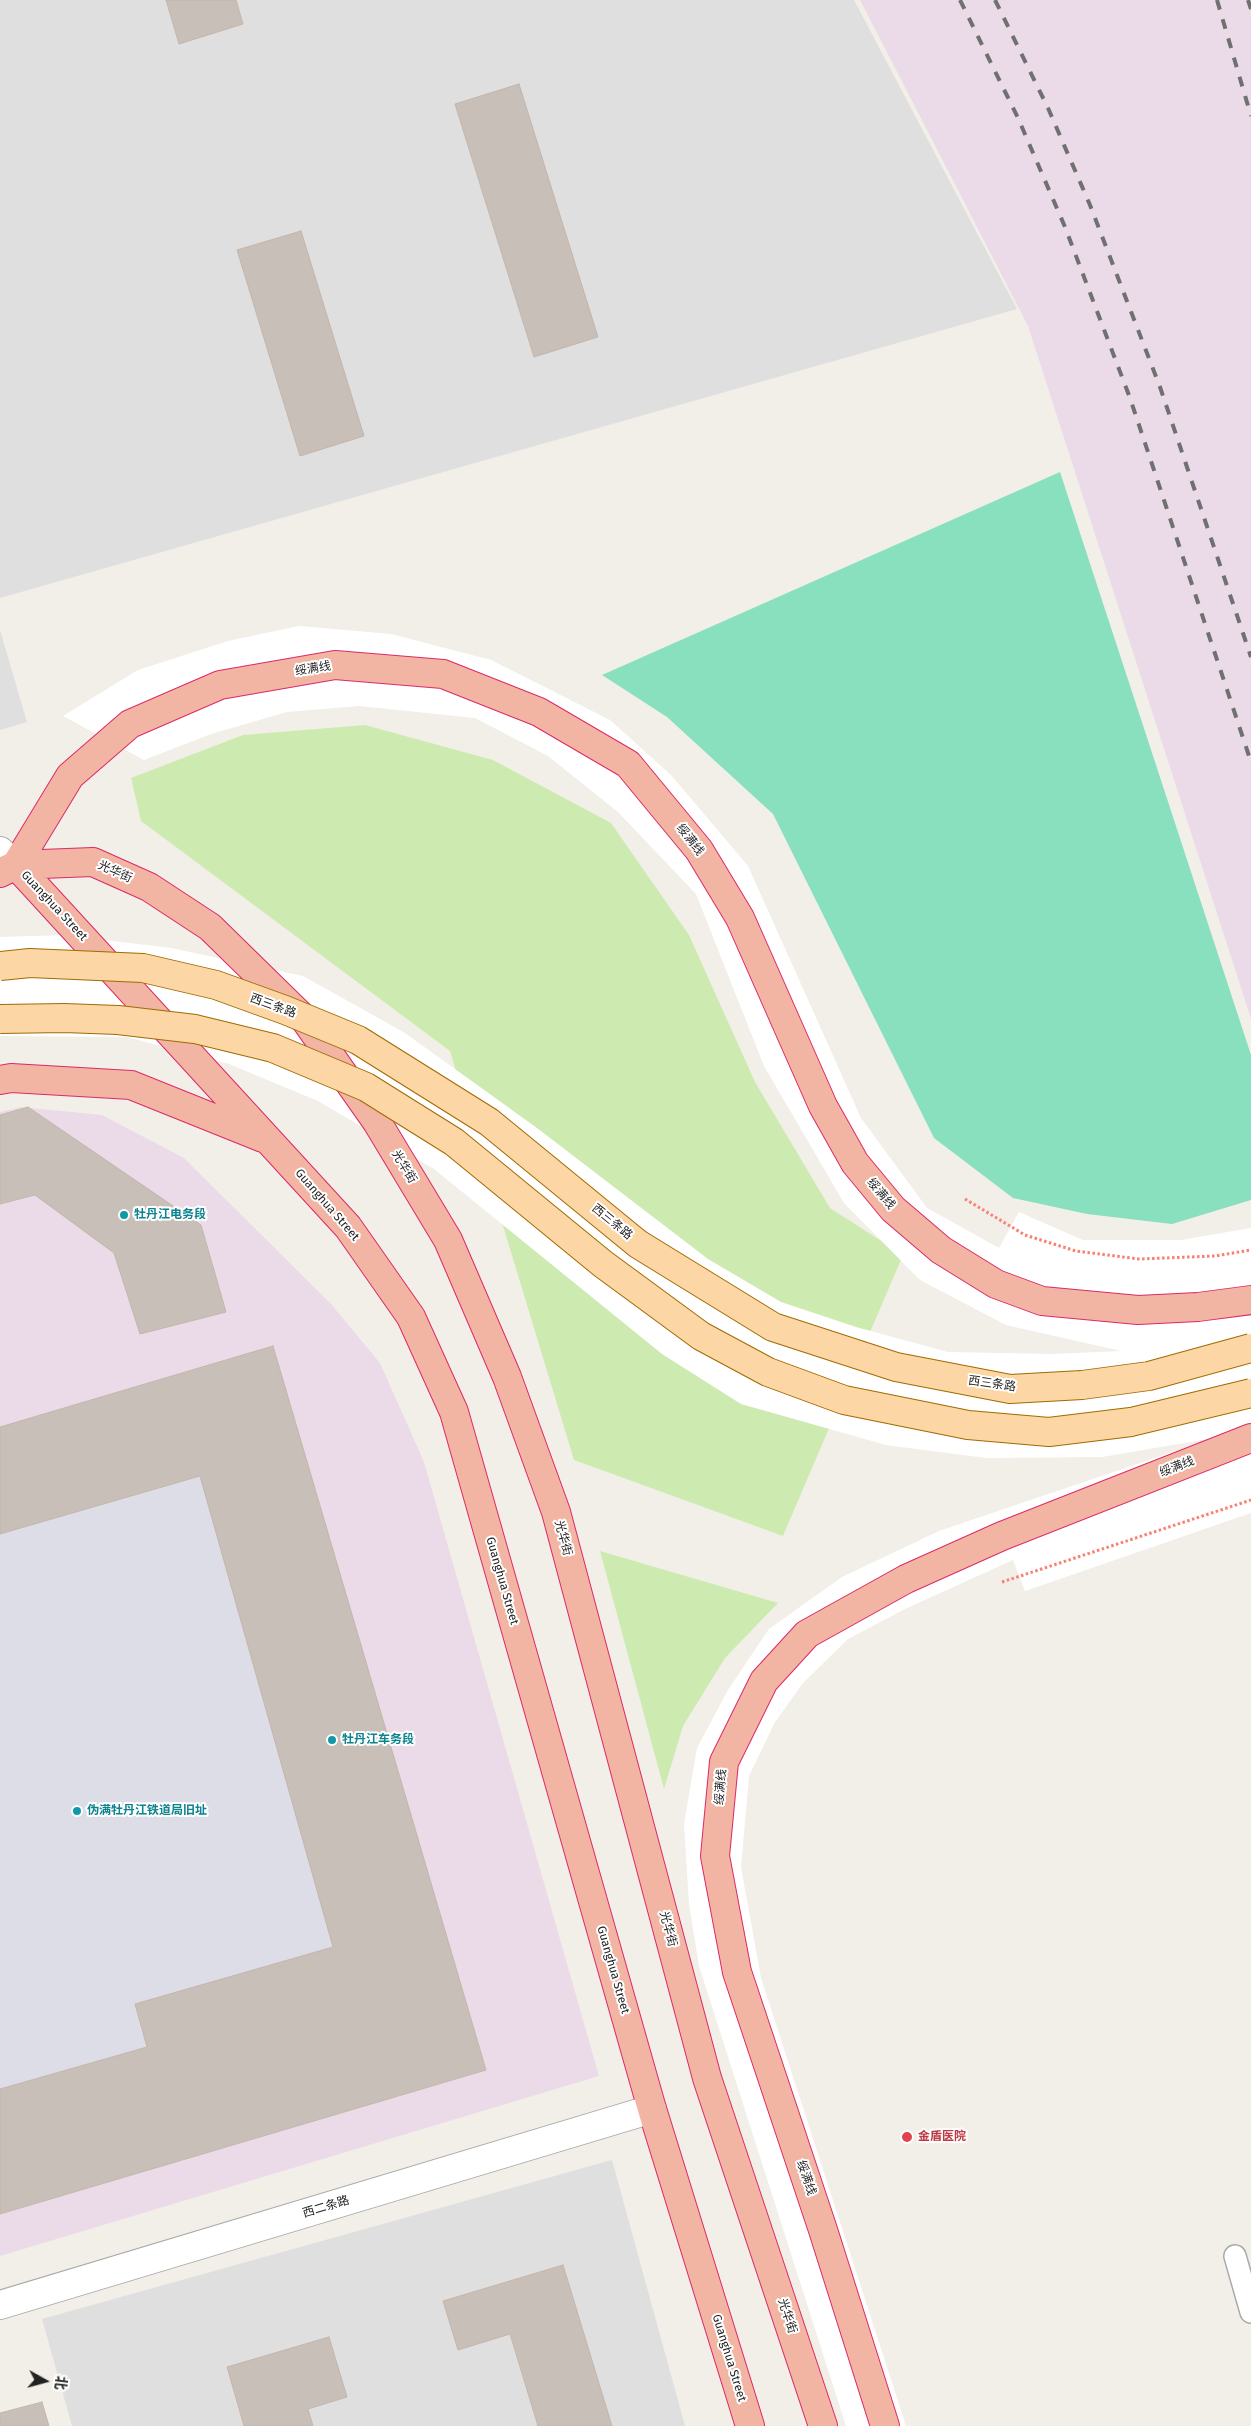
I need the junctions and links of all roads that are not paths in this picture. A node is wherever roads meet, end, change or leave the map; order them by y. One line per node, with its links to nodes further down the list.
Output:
1 (5, 863): 5 (highway, Guanghua Street); 6 (highway, 绥满线); 15 (highway, 光华街)
2 (0, 966): 7 (main road, 西三条路, bridge)
3 (0, 1019): 8 (main road, bridge)
4 (0, 1080): 5 (highway)
5 (269, 1140): 10 (highway, Guanghua Street)
6 (1251, 1300)
7 (1251, 1348)
8 (1251, 1393)
9 (1251, 1438): 16 (highway, 绥满线)
10 (652, 2109): 12 (street, 西二条路); 14 (highway, Guanghua Street)
11 (1235, 2256): 13 (lane)
12 (0, 2306)
13 (1251, 2312)
14 (750, 2426)
15 (824, 2426)
16 (885, 2426)

